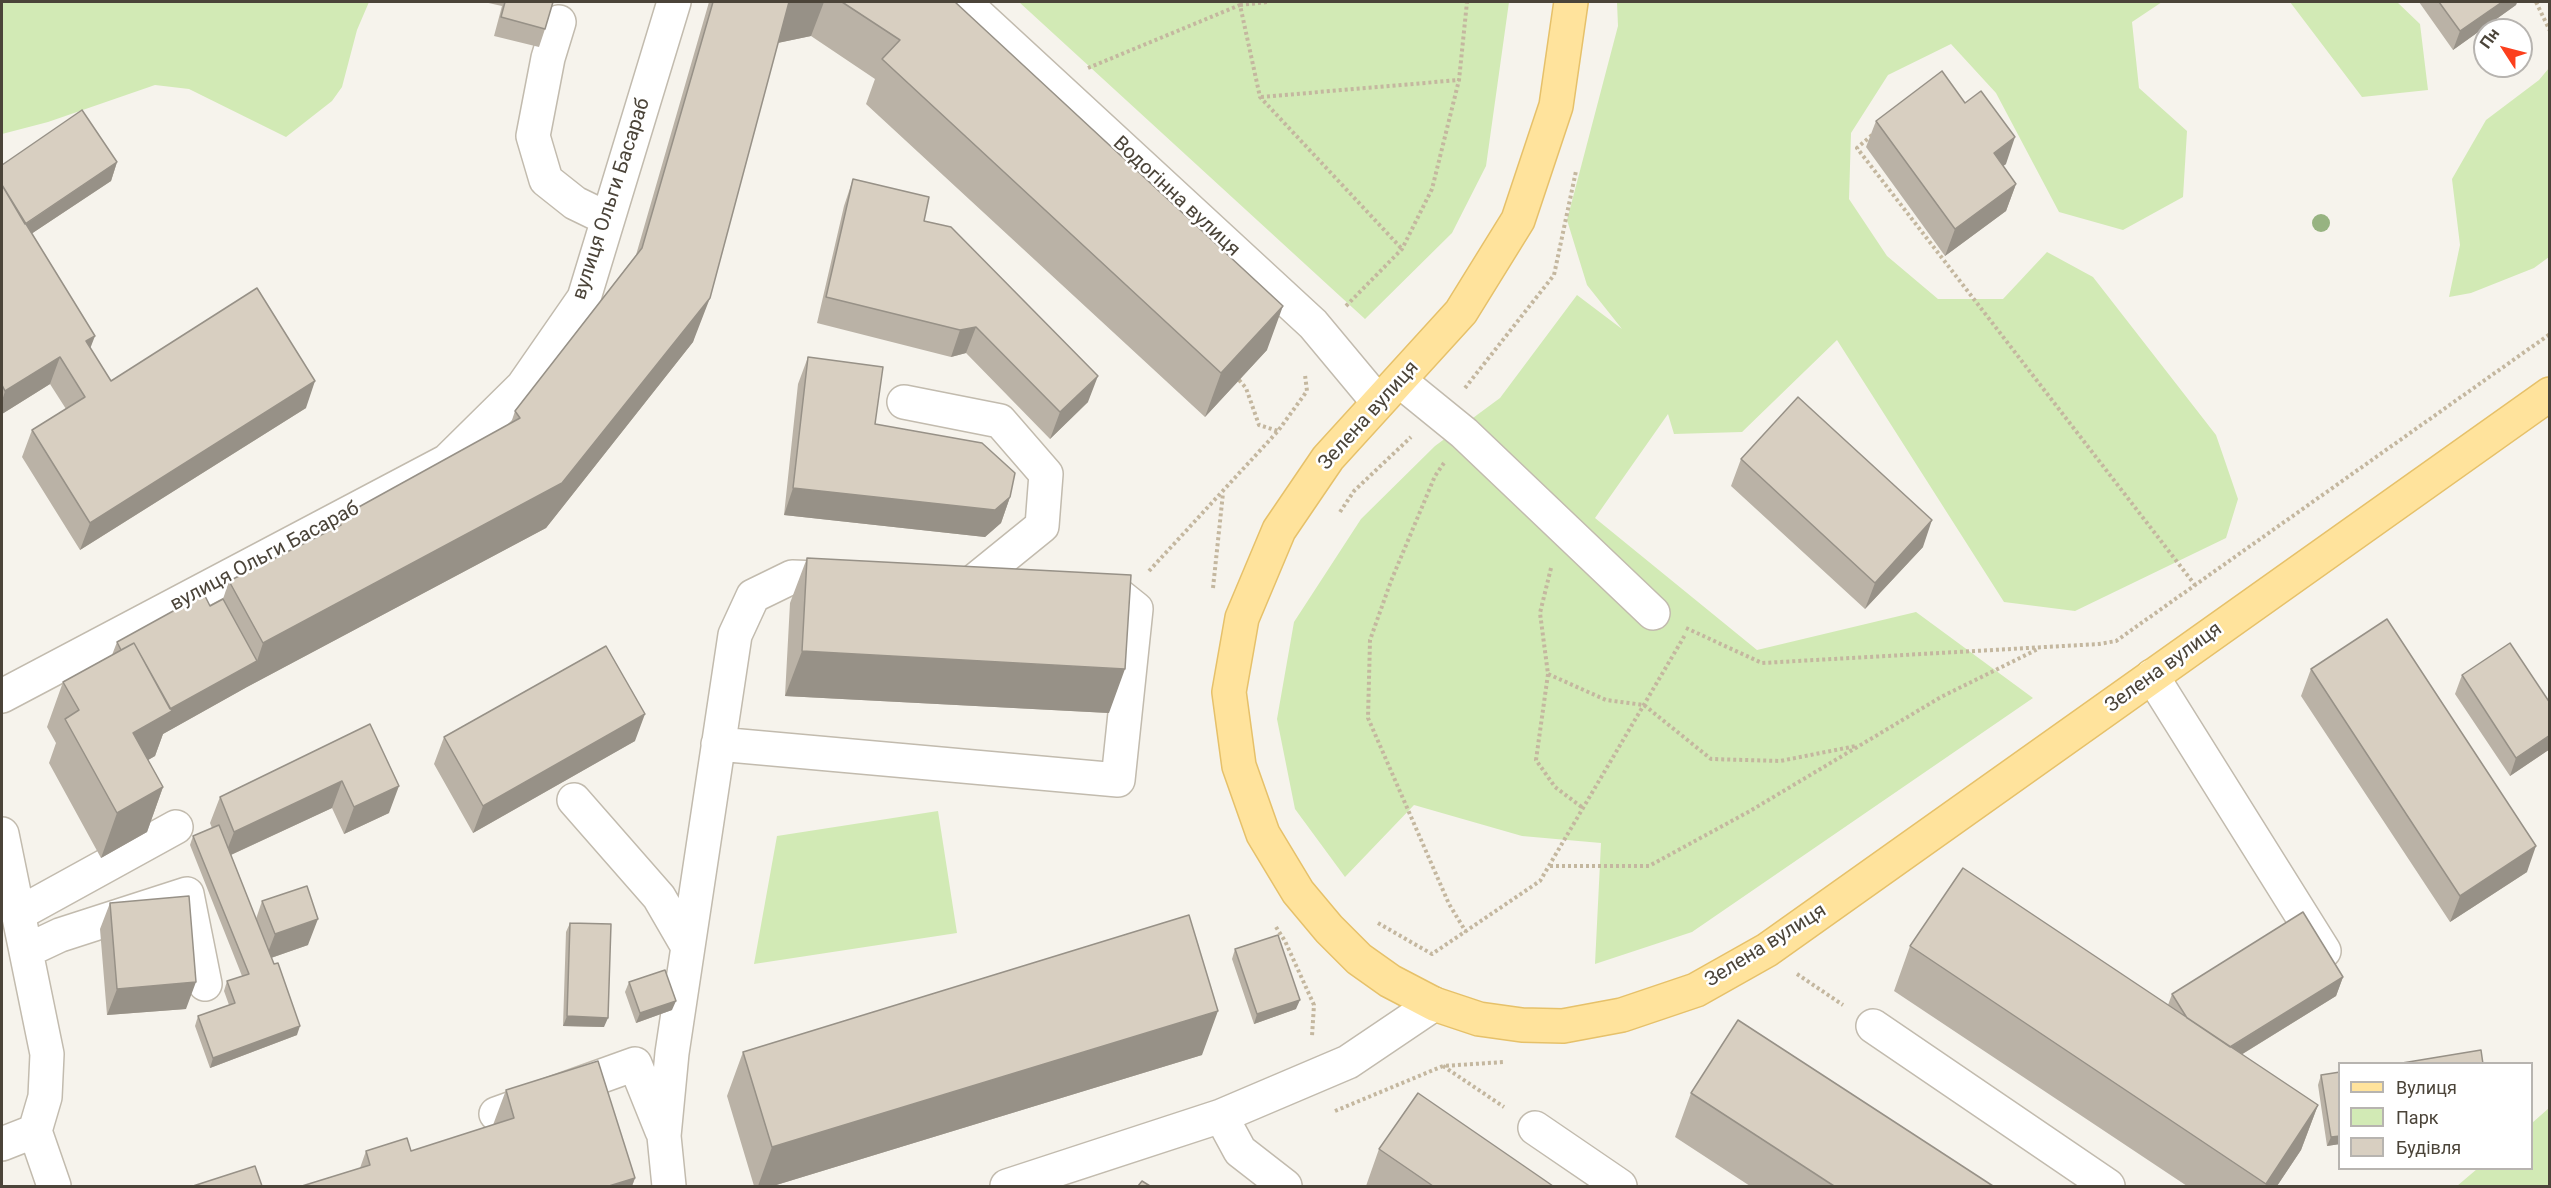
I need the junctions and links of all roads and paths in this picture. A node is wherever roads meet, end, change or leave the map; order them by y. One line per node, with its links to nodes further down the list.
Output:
1 (674, 2): 15 (street, вулиця Ольги Басараб)
2 (964, 2): 21 (street, Водогінна вулиця)
3 (1268, 2): 7 (path)
4 (1467, 2): 11 (path)
5 (1571, 2): 21 (main road, Зелена вулиця)
6 (2536, 2): 9 (path)
7 (1240, 5): 10 (path); 12 (path)
8 (559, 22): 15 (street)
9 (2550, 31)
10 (1087, 69)
11 (1459, 80): 12 (path); 16 (path)
12 (1260, 97): 16 (path)
13 (1873, 134): 31 (path)
14 (1578, 162): 24 (path)
15 (608, 219): 40 (street, вулиця Ольги Басараб)
16 (1402, 249): 17 (path)
17 (1340, 313)
18 (2550, 334): 31 (path)
19 (1304, 370): 25 (path)
20 (1239, 380): 25 (path)
21 (1389, 392): 24 (street, Водогінна вулиця); 57 (main road, Зелена вулиця)
22 (2550, 393): 39 (main road, Зелена вулиця)
23 (904, 402): 32 (street)
24 (1453, 424): 26 (path); 27 (street, Водогінна вулиця); 51 (path)
25 (1278, 431): 28 (path)
26 (1335, 519)
27 (1562, 526): 35 (street, Водогінна вулиця); 38 (path)
28 (1154, 568)
29 (874, 581): 42 (street)
30 (933, 584): 32 (street)
31 (2195, 585): 37 (path)
32 (968, 586): 33 (street)
33 (1014, 588)
34 (1059, 590): 42 (street)
35 (1653, 613): 36 (path)
36 (1689, 629): 37 (path); 41 (path)
37 (2041, 648): 43 (path)
38 (1548, 674): 41 (path); 45 (path)
39 (2152, 676): 54 (street); 57 (main road, Зелена вулиця)
40 (2, 696)
41 (1644, 705): 43 (path); 45 (path)
42 (718, 744): 52 (street)
43 (1860, 746): 48 (path)
44 (574, 800): 52 (street)
45 (1583, 808): 48 (path)
46 (176, 827): 49 (street)
47 (2, 834): 49 (street)
48 (1549, 866): 51 (path)
49 (18, 914): 53 (street)
50 (1375, 921): 51 (path)
51 (1466, 932)
52 (688, 947): 64 (street)
53 (26, 951): 56 (street); 63 (street)
54 (2329, 957)
55 (1796, 974): 58 (path)
56 (206, 984)
57 (1434, 1005): 61 (street)
58 (1873, 1026): 71 (street)
59 (1443, 1066): 62 (path)
60 (496, 1114): 64 (street)
61 (1221, 1116): 68 (street); 69 (street)
62 (1535, 1128): 70 (street)
63 (34, 1131): 65 (street); 66 (street)
64 (664, 1136): 67 (street)
65 (2, 1144)
66 (54, 1186)
67 (669, 1186)
68 (1009, 1186)
69 (1285, 1186)
70 (1620, 1186)
71 (2108, 1186)

